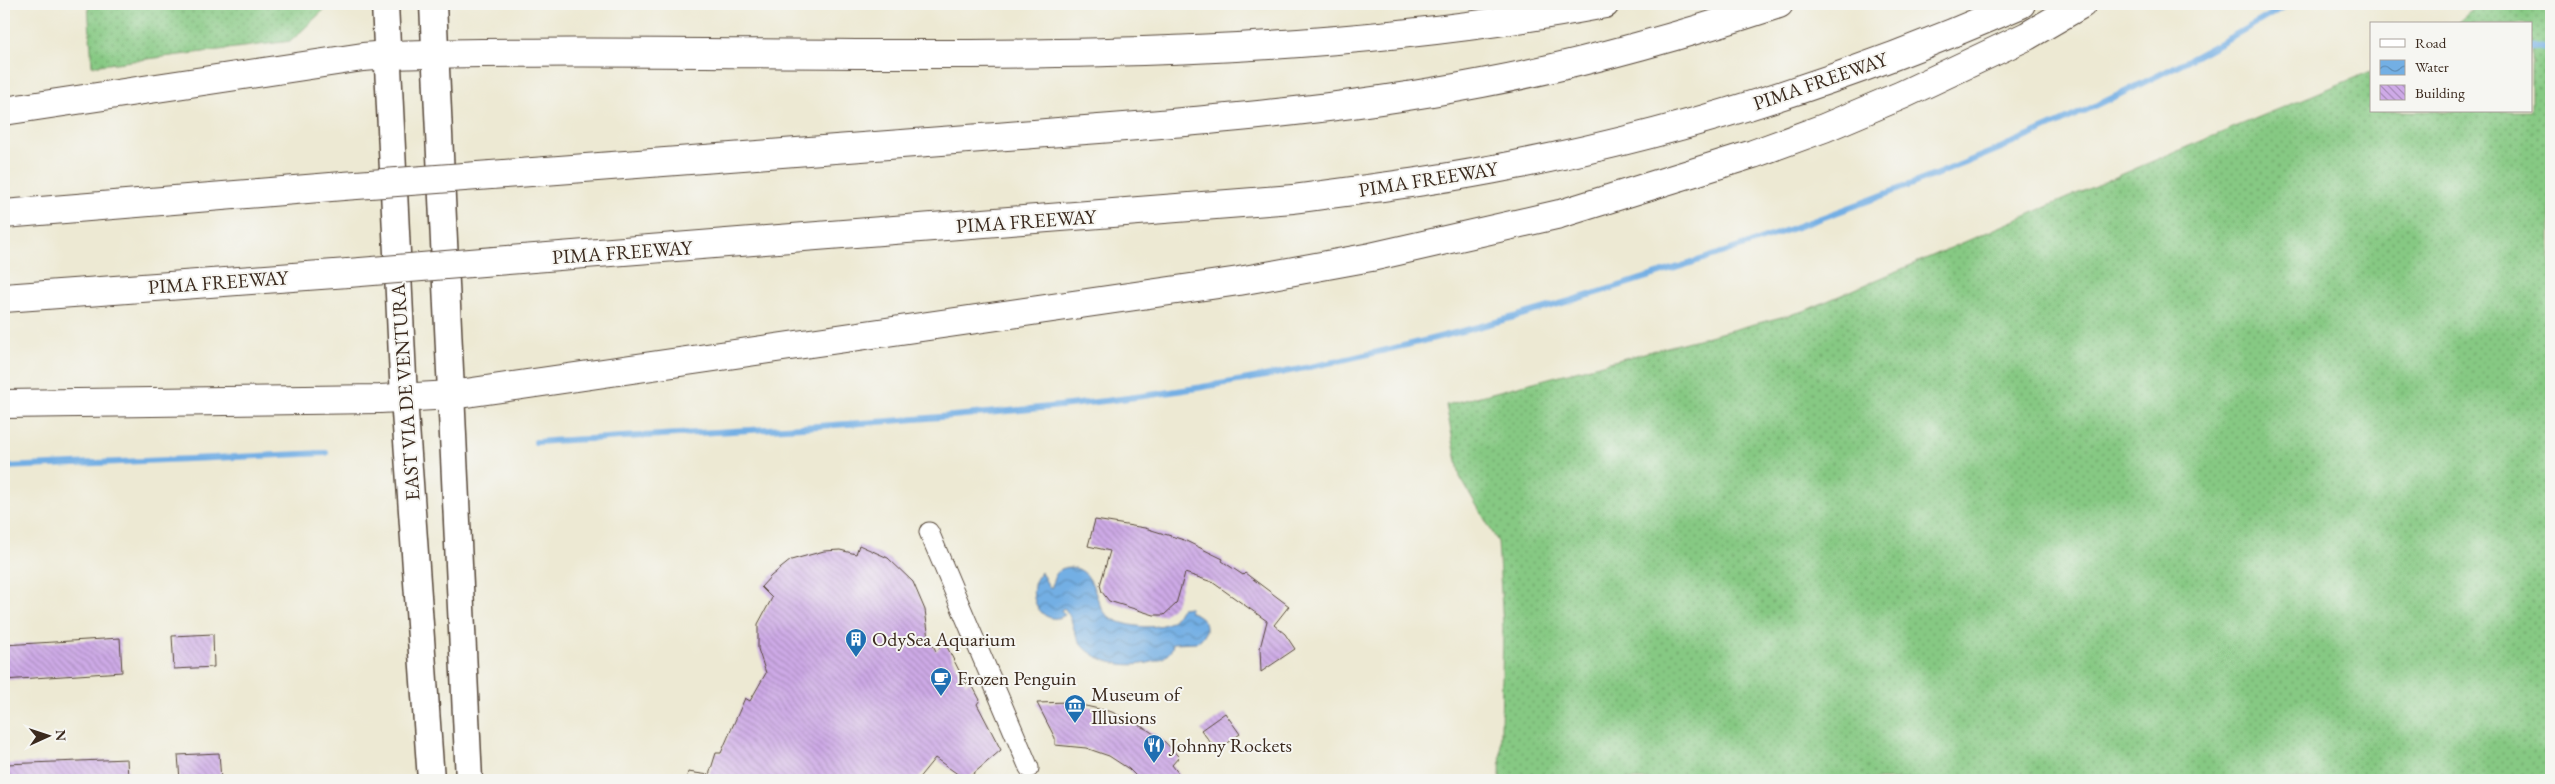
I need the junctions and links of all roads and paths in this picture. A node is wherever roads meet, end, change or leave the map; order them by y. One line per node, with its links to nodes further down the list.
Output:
1 (385, 4): 8 (main road, EAST VIA DE VENTURA)
2 (433, 4): 7 (main road)
3 (1605, 4): 7 (highway)
4 (1779, 4): 10 (highway, bridge)
5 (2021, 4): 11 (highway, PIMA FREEWAY, bridge)
6 (2082, 4): 12 (highway)
7 (436, 54): 8 (highway); 12 (main road)
8 (388, 55): 9 (highway); 13 (main road, EAST VIA DE VENTURA)
9 (4, 111)
10 (4, 214)
11 (4, 298)
12 (452, 395): 13 (highway); 18 (main road)
13 (404, 398): 14 (highway); 17 (main road, EAST VIA DE VENTURA)
14 (4, 404)
15 (929, 532): 16 (street)
16 (1029, 768)
17 (431, 780)
18 (469, 780)

